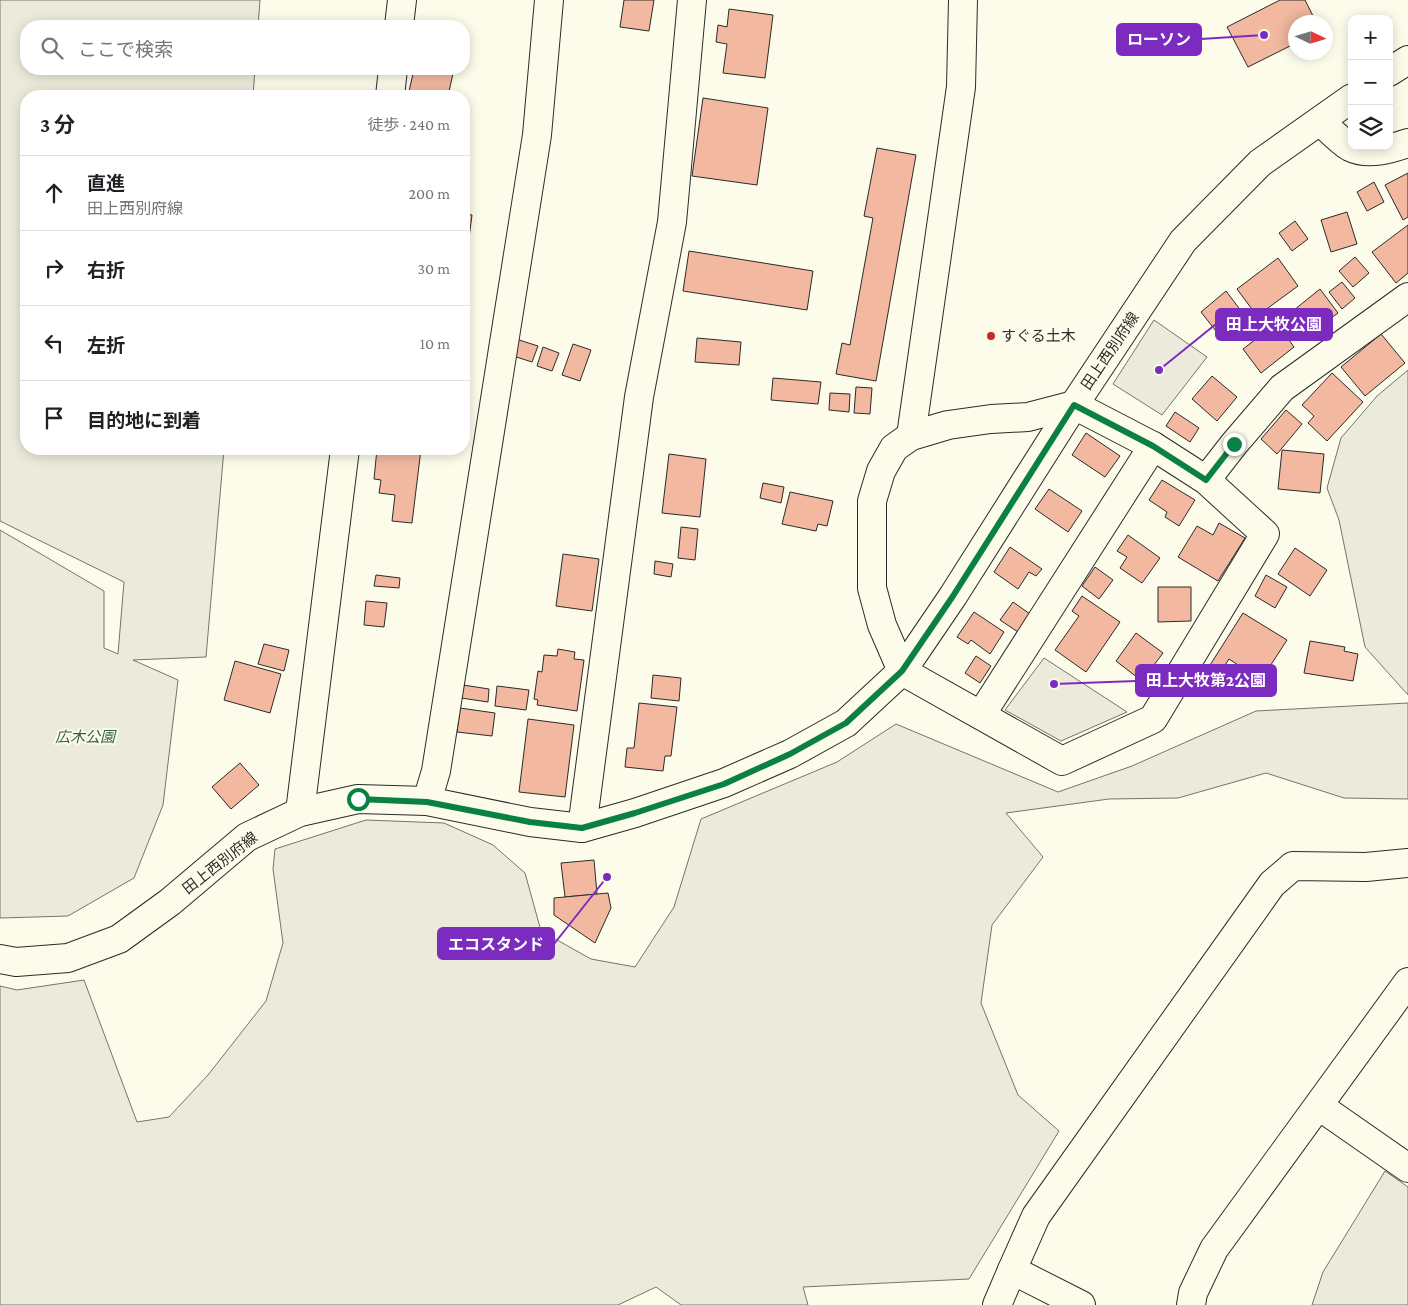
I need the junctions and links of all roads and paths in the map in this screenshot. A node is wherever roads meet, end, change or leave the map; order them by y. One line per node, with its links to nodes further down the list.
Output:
1 (402, 0): 5 (street)
2 (550, 0): 21 (street)
3 (692, 0): 23 (street)
4 (962, 0): 15 (street)
5 (400, 20)
6 (1408, 60): 7 (street)
7 (1393, 69)
8 (392, 75): 9 (street)
9 (391, 90)
10 (1348, 101): 11 (street, 田上西別府線)
11 (1320, 121): 12 (street); 14 (street, 田上西別府線)
12 (1408, 143)
13 (1408, 297): 18 (street)
14 (1074, 405): 15 (street); 16 (street); 19 (street, 田上西別府線)
15 (911, 436): 19 (street)
16 (1153, 446): 18 (street); 20 (street)
17 (344, 455): 22 (street)
18 (1206, 480): 20 (street)
19 (902, 671): 20 (street); 23 (street, 田上西別府線)
20 (981, 715)
21 (427, 802): 22 (street, 田上西別府線); 23 (street, 田上西別府線)
22 (300, 812): 25 (street, 田上西別府線)
23 (582, 828)
24 (1408, 863): 29 (street)
25 (0, 959)
26 (1408, 982): 27 (street)
27 (1319, 1106): 28 (street); 32 (street)
28 (1408, 1168)
29 (1012, 1270): 30 (street); 31 (street)
30 (997, 1305)
31 (1081, 1305)
32 (1191, 1305)

